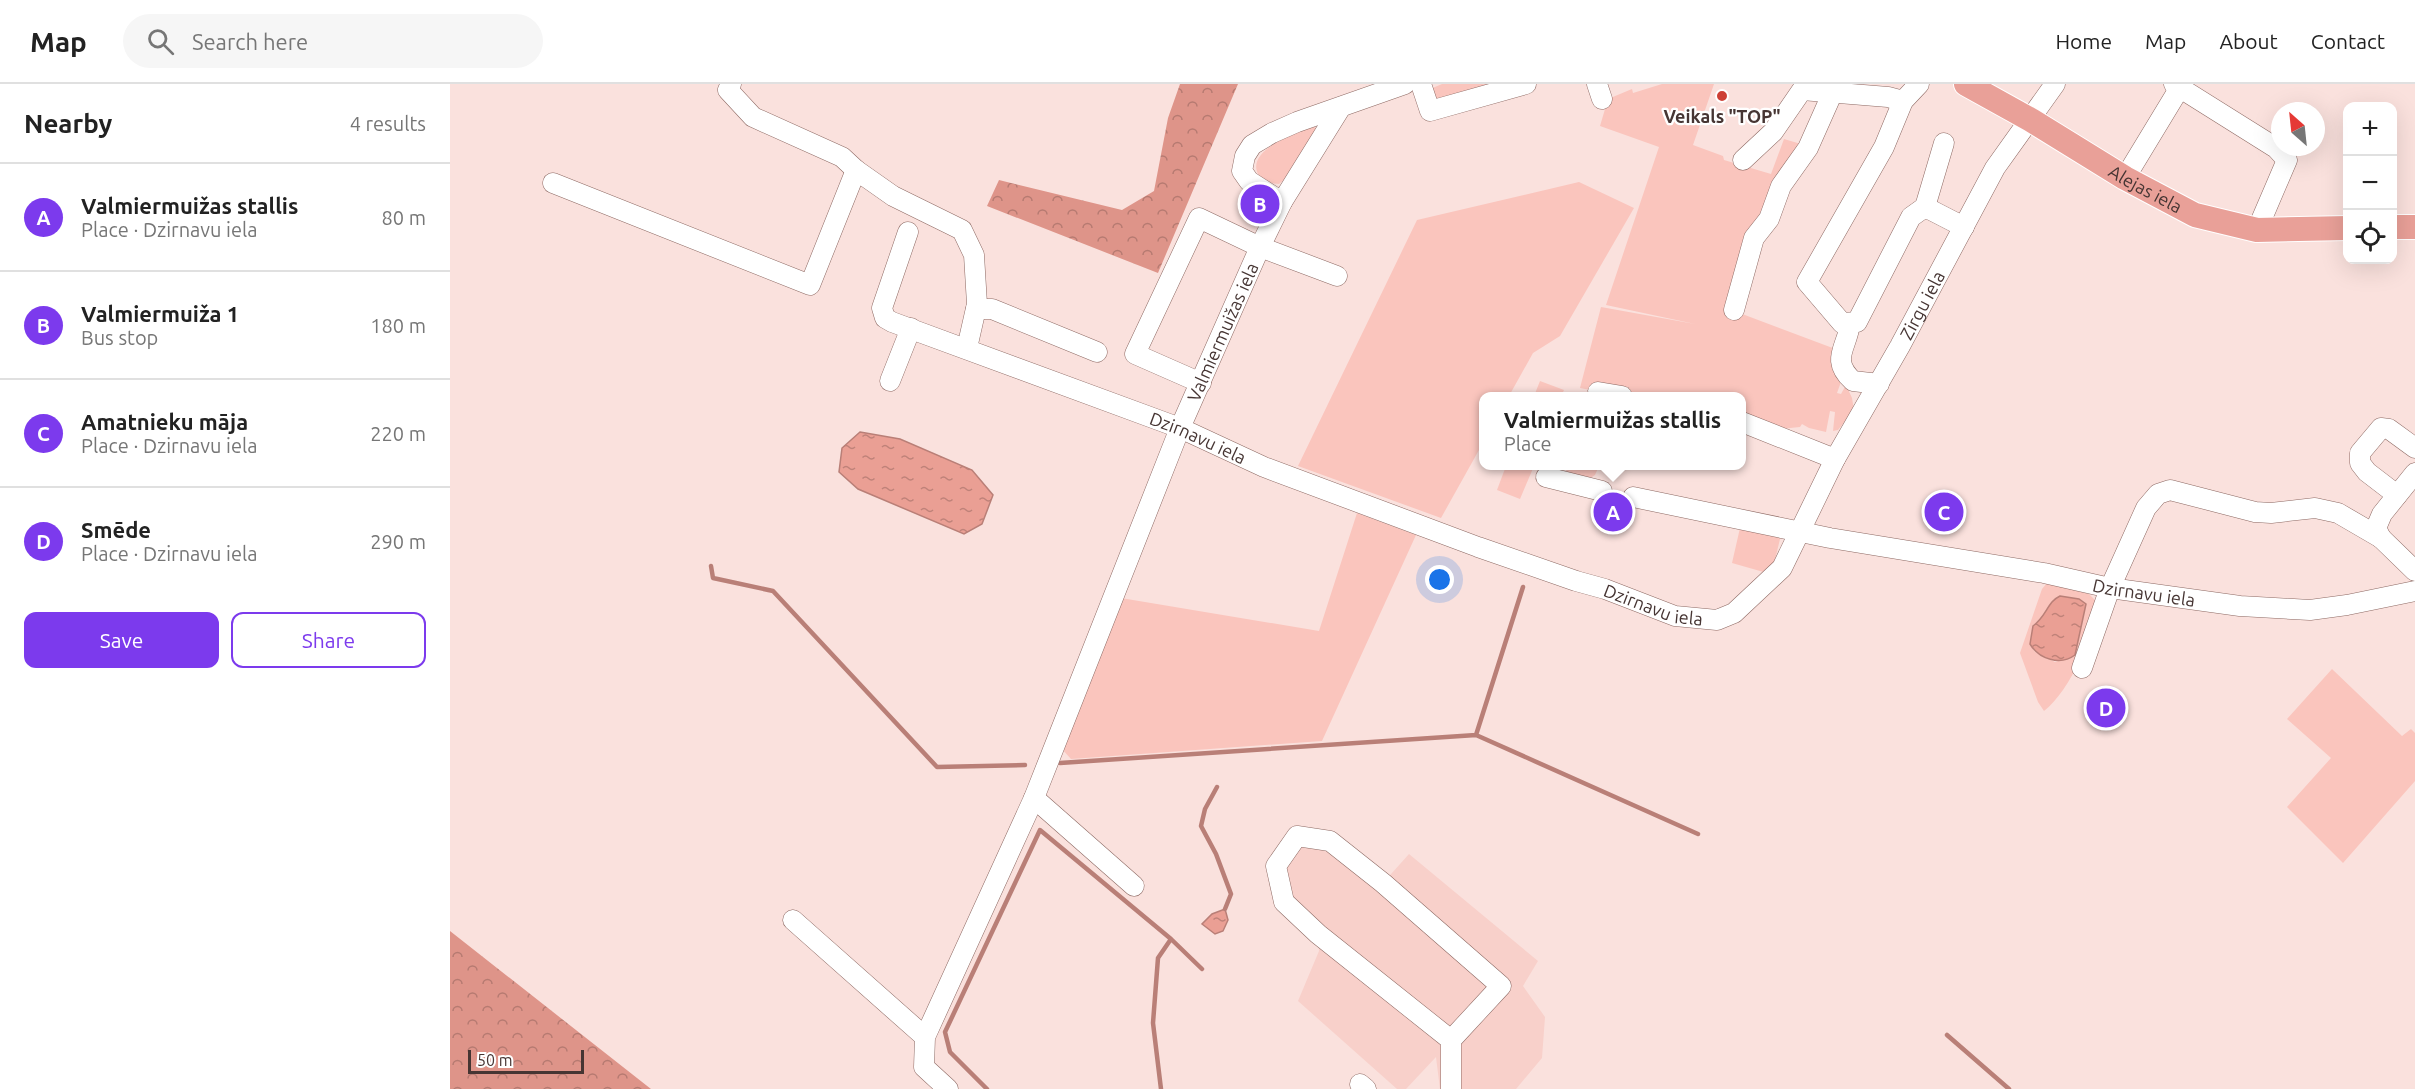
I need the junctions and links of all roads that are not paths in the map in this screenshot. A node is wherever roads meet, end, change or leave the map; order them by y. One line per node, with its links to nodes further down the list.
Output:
1 (731, 84): 15 (street)
2 (1405, 84): 11 (street)
3 (1420, 84): 4 (street)
4 (1526, 84)
5 (1919, 84): 10 (street)
6 (1966, 84): 12 (main road, Alejas iela)
7 (2055, 84): 12 (street, Zirgu iela)
8 (2179, 85): 16 (street); 24 (street)
9 (1832, 94): 10 (street); 14 (street); 29 (street)
10 (1903, 101): 30 (street)
11 (1341, 107): 18 (street, Valmiermuižas iela); 18 (street)
12 (2031, 120): 16 (main road, Alejas iela); 20 (street, Zirgu iela)
13 (1944, 143): 19 (street)
14 (1743, 160)
15 (856, 170): 17 (street); 28 (street)
16 (2125, 178): 24 (main road, Alejas iela)
17 (553, 183)
18 (1282, 202): 26 (street, Valmiermuižas iela)
19 (1925, 207): 20 (street); 30 (street)
20 (1964, 227): 37 (street, Zirgu iela)
21 (2397, 227): 22 (main road)
22 (2415, 227)
23 (2343, 228): 24 (main road, Alejas iela)
24 (2257, 230)
25 (908, 232): 31 (street)
26 (1260, 247): 27 (street); 36 (street, Valmiermuižas iela); 36 (street)
27 (1337, 276)
28 (976, 309): 32 (street); 33 (street)
29 (1734, 310)
30 (1850, 323): 35 (street)
31 (901, 325): 32 (street, Dzirnavu iela); 34 (street)
32 (967, 348): 40 (street, Dzirnavu iela)
33 (1097, 352)
34 (890, 381)
35 (1853, 381): 37 (street); 38 (street)
36 (1201, 383): 40 (street, Valmiermuižas iela)
37 (1879, 384): 38 (street, Zirgu iela)
38 (1863, 411): 42 (street, Zirgu iela)
39 (1746, 424): 42 (street)
40 (1180, 428): 48 (street, Dzirnavu iela); 54 (street, Valmiermuižas iela)
41 (2415, 448): 46 (street)
42 (1835, 459): 48 (street, Zirgu iela)
43 (2415, 473): 46 (street)
44 (1546, 477): 45 (street)
45 (1602, 491)
46 (2397, 495): 49 (street)
47 (1633, 496): 48 (street)
48 (1801, 531): 51 (street, Dzirnavu iela)
49 (2381, 538): 50 (street); 51 (street)
50 (2415, 571)
51 (2110, 588): 52 (street, Dzirnavu iela); 53 (street)
52 (2415, 591)
53 (2082, 668)
54 (1034, 798): 55 (street); 57 (street, Valmiermuižas iela)
55 (1134, 886)
56 (793, 920): 57 (street)
57 (925, 1037): 59 (street)
58 (1451, 1040): 58 (street); 60 (street)
59 (948, 1089)
60 (1451, 1089)

